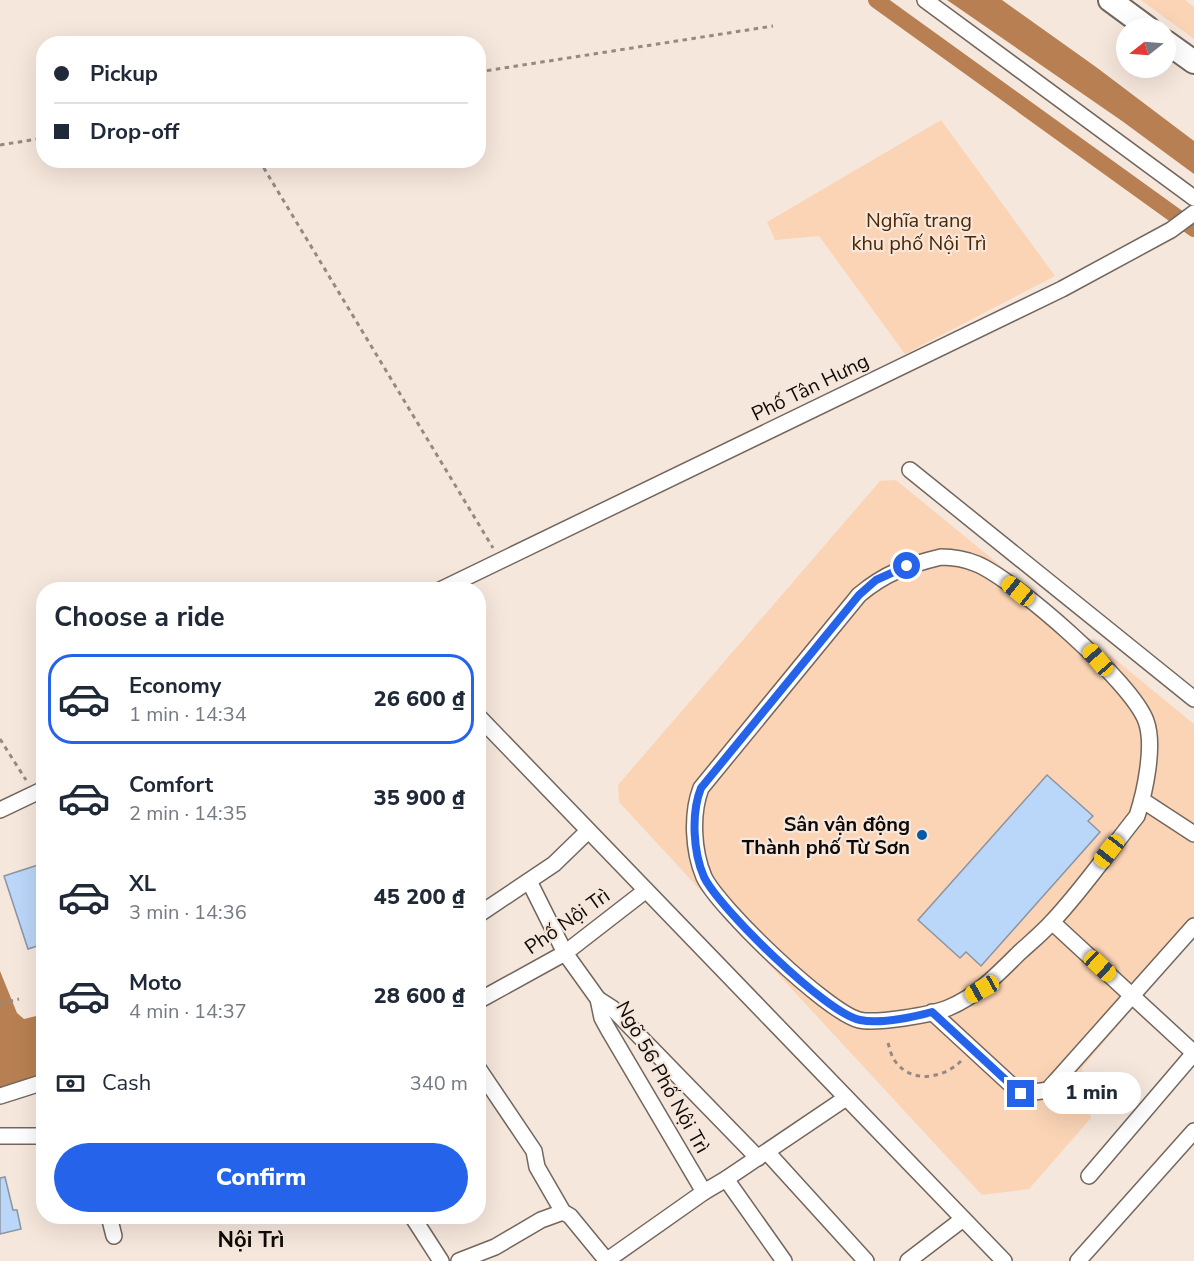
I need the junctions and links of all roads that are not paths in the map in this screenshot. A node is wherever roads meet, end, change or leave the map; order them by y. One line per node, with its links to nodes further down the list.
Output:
1 (925, 0): 6 (street)
2 (1110, 0): 3 (highway)
3 (1134, 18)
4 (1176, 49): 5 (highway)
5 (1194, 62)
6 (1194, 198)
7 (1194, 213): 9 (street, Phố Tân Hưng)
8 (910, 470): 10 (street)
9 (456, 582)
10 (1194, 699)
11 (486, 724): 15 (street)
12 (36, 792): 14 (street)
13 (1142, 800): 16 (street); 20 (street); 26 (street)
14 (0, 810)
15 (588, 831): 17 (street); 18 (street)
16 (1194, 834)
17 (529, 881): 19 (street); 22 (street, Ngõ 56 Phố Nội Trì)
18 (645, 891): 22 (street, Phố Nội Trì); 31 (street)
19 (486, 910)
20 (1052, 922): 23 (street); 26 (street)
21 (1194, 926): 23 (street)
22 (565, 953): 24 (street, Phố Nội Trì); 25 (street, Ngõ 56 Phố Nội Trì)
23 (1132, 996): 26 (street); 27 (street)
24 (486, 997)
25 (598, 999): 35 (street); 38 (street, Ngõ 56 Phố Nội Trì)
26 (932, 1012)
27 (1194, 1053): 36 (street)
28 (486, 1080): 39 (street)
29 (36, 1085): 30 (street)
30 (0, 1096)
31 (846, 1098): 35 (street); 40 (street)
32 (1194, 1131): 51 (street)
33 (0, 1136): 34 (street)
34 (36, 1136)
35 (762, 1155): 37 (street); 48 (street)
36 (1089, 1176)
37 (726, 1179): 38 (street); 44 (street)
38 (704, 1192): 47 (street)
39 (563, 1212): 46 (street); 47 (street)
40 (963, 1219): 49 (street); 50 (street)
41 (111, 1224): 43 (street)
42 (417, 1224): 45 (street)
43 (114, 1236)
44 (782, 1260)
45 (441, 1261)
46 (459, 1261)
47 (606, 1261)
48 (866, 1261)
49 (908, 1261)
50 (1004, 1261)
51 (1078, 1261)

